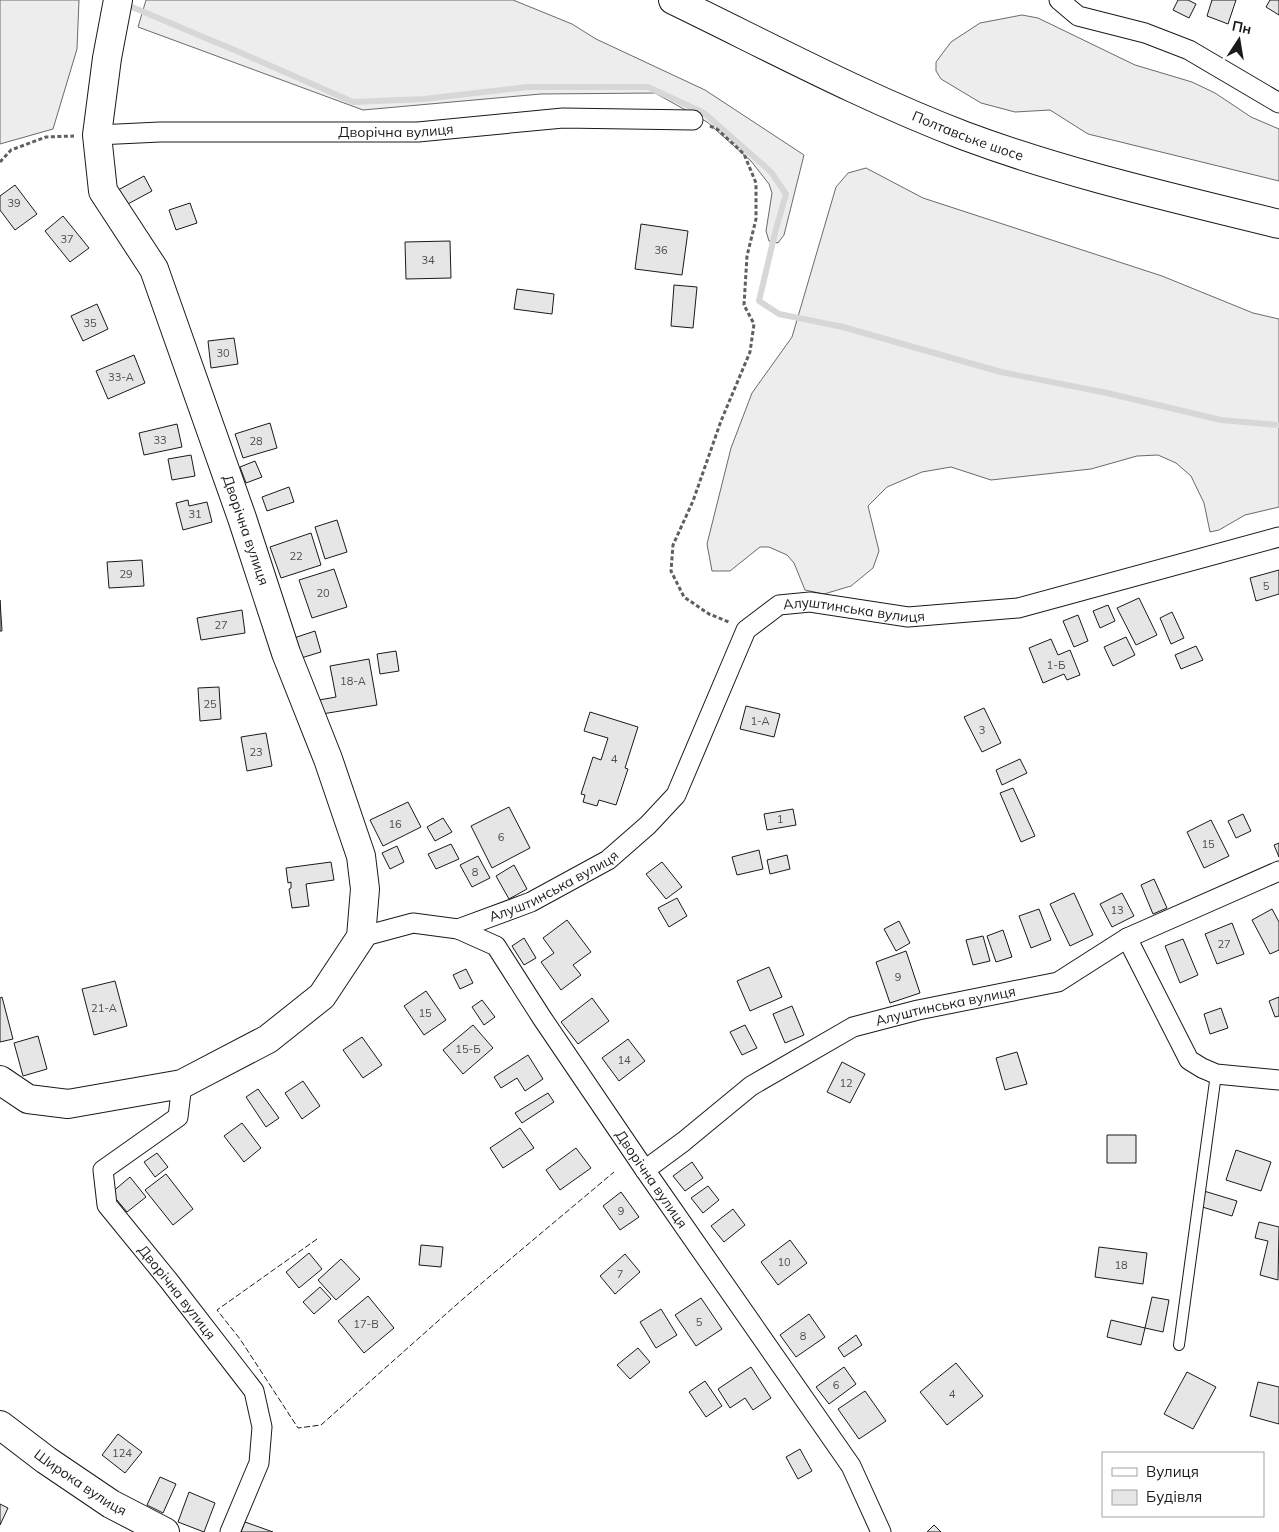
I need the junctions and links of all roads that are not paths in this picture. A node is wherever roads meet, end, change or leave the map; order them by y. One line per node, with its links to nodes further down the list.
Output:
1 (118, 0): 6 (street, Дворічна вулиця)
2 (673, 0): 7 (street, Полтавське шосе)
3 (1059, 0): 4 (street)
4 (1279, 103)
5 (693, 120): 6 (street, Дворічна вулиця)
6 (97, 135): 11 (street, Дворічна вулиця)
7 (1279, 224)
8 (1279, 536): 10 (street, Алуштинська вулиця)
9 (1279, 871): 12 (street, Алуштинська вулиця)
10 (458, 929): 11 (street, Дворічна вулиця); 17 (street, Дворічна вулиця)
11 (361, 937): 16 (street, Дворічна вулиця)
12 (1127, 938): 13 (street); 17 (street, Алуштинська вулиця)
13 (1216, 1074): 15 (street); 18 (lane)
14 (0, 1080): 16 (street, Дворічна вулиця)
15 (1279, 1080)
16 (182, 1084): 21 (street, Дворічна вулиця)
17 (645, 1170): 22 (street, Дворічна вулиця)
18 (1179, 1345)
19 (0, 1424): 20 (street, Широка вулиця)
20 (165, 1532)
21 (230, 1532)
22 (881, 1532)

